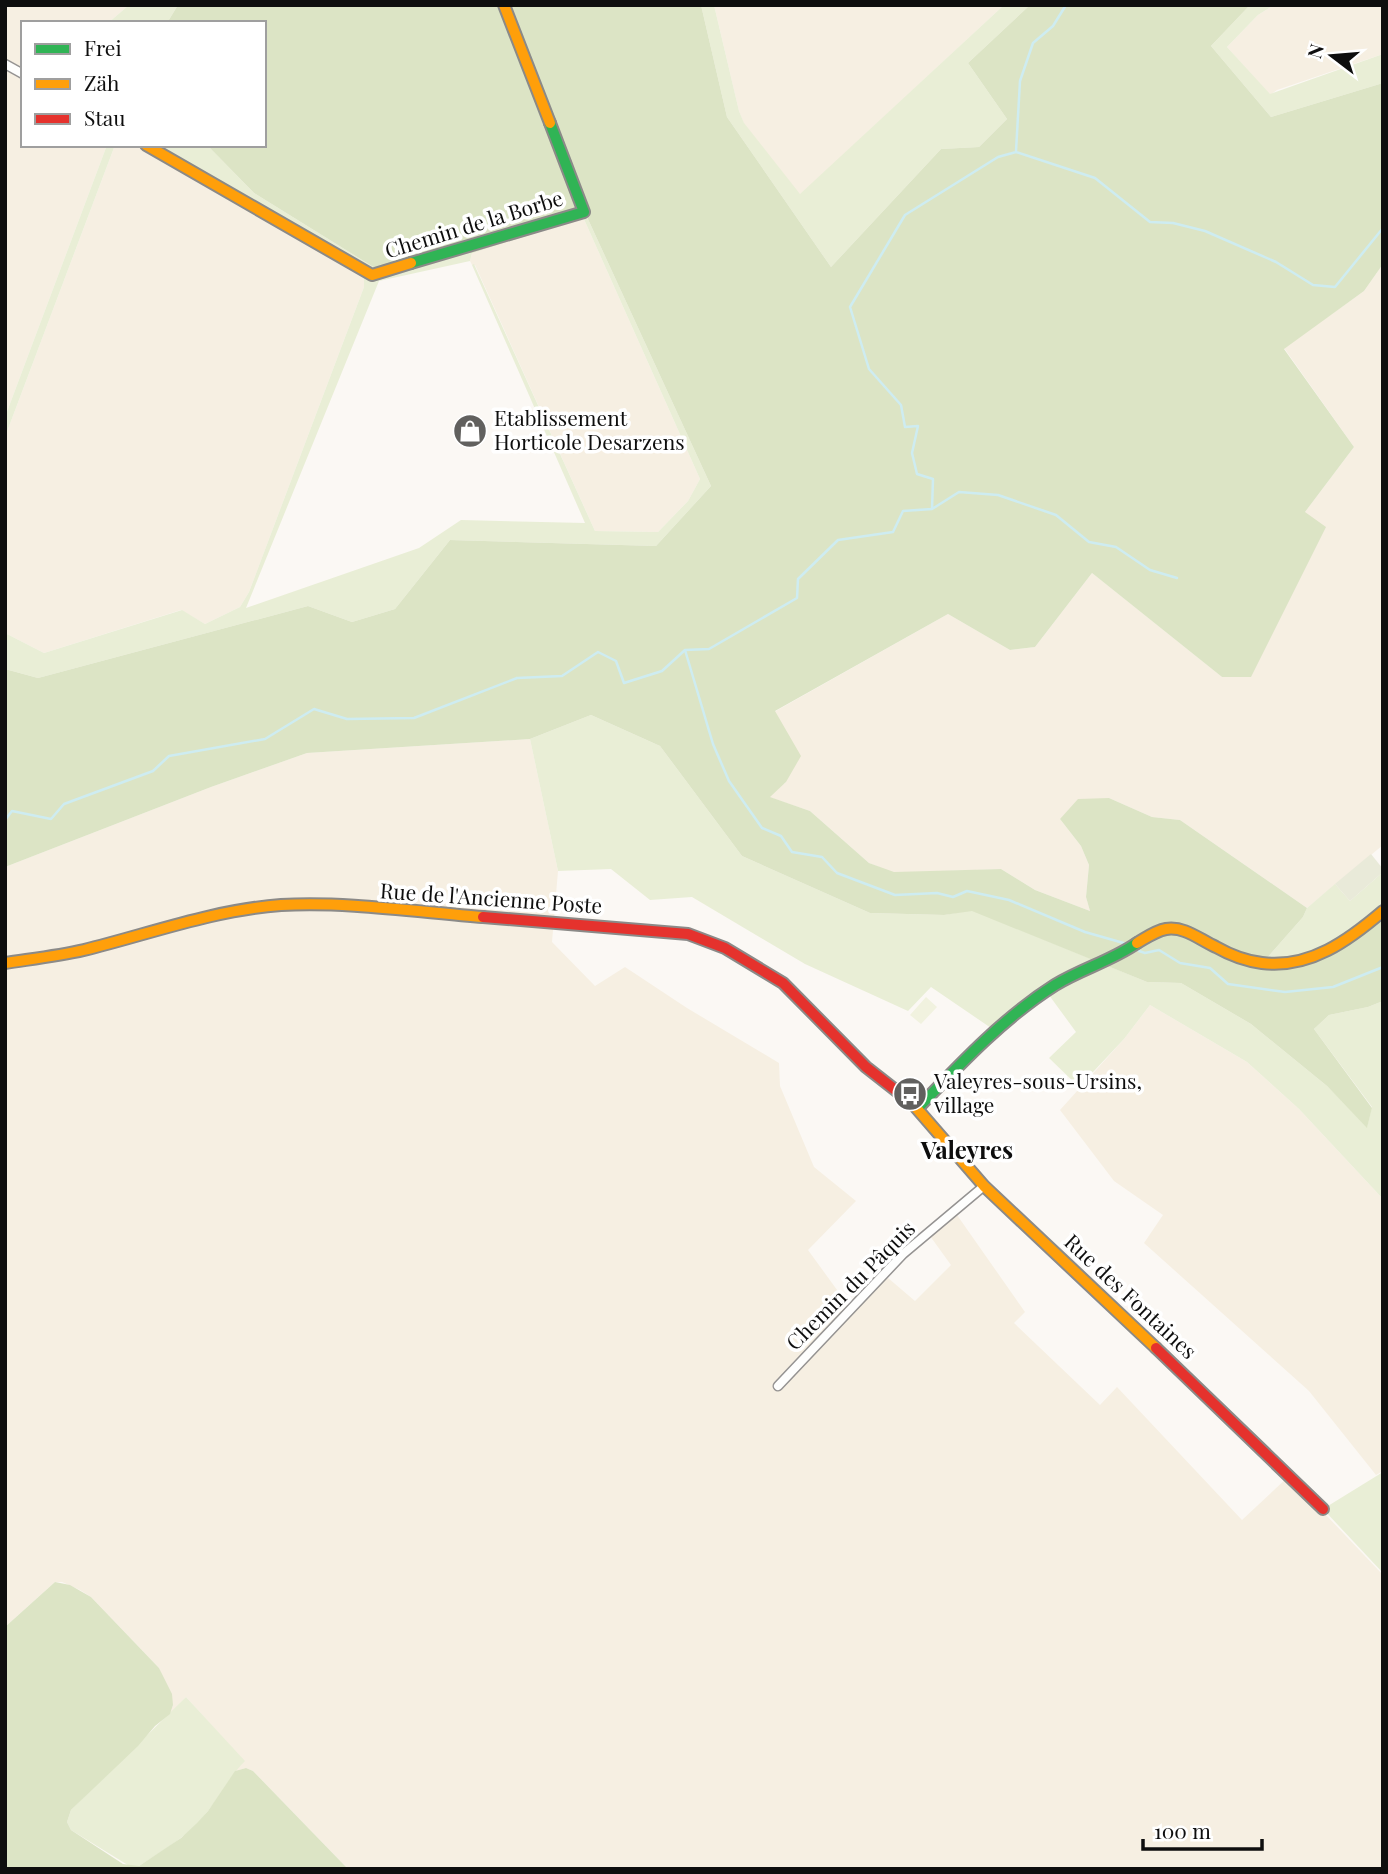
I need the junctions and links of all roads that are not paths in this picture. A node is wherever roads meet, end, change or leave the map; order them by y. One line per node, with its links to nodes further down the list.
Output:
1 (503, 5): 4 (street, Chemin de la Borbe)
2 (5, 64): 3 (street)
3 (21, 73)
4 (149, 147)
5 (1383, 911): 7 (street)
6 (5, 963): 7 (street, Rue de l'Ancienne Poste)
7 (918, 1108): 8 (street, Rue des Fontaines)
8 (984, 1186): 9 (street, Chemin du Pâquis); 10 (street, Rue des Fontaines)
9 (778, 1386)
10 (1323, 1509)

